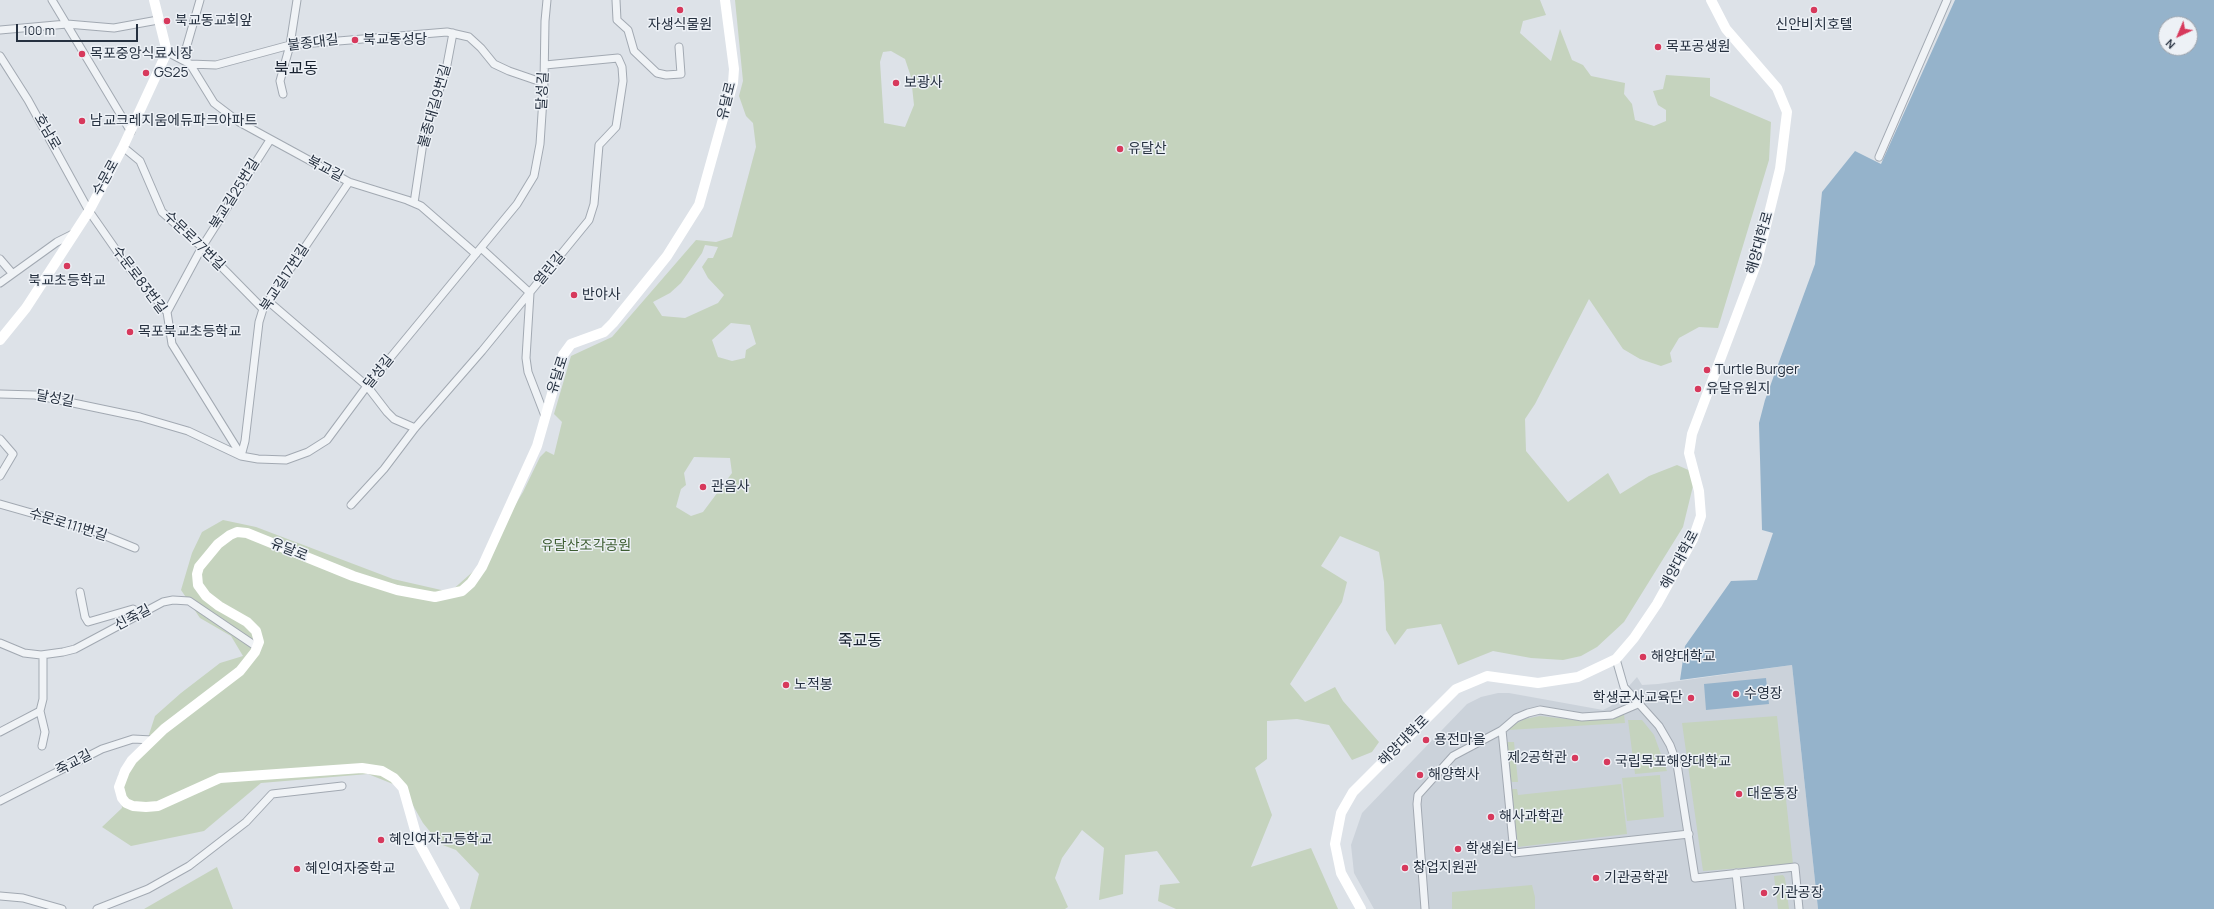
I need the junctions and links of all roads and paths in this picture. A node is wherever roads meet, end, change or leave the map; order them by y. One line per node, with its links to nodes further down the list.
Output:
1 (52, 0): 11 (street)
2 (154, 0): 10 (street)
3 (200, 0): 18 (street)
4 (297, 0): 14 (street)
5 (547, 0): 20 (street, 달성길)
6 (616, 0): 15 (street)
7 (725, 0): 43 (street, 유달로)
8 (1710, 0): 56 (street, 해양대학로)
9 (1947, 0): 26 (street)
10 (158, 20): 11 (street); 16 (street)
11 (67, 24): 12 (street); 23 (street)
12 (0, 30)
13 (453, 33): 14 (street, 불종대길); 21 (street, 불종대길); 28 (street, 불종대길9번길)
14 (290, 45): 19 (street, 불종대길); 22 (street)
15 (679, 47)
16 (168, 52): 18 (street); 23 (street, 수문로)
17 (0, 56): 29 (street, 호남로)
18 (183, 59): 19 (street)
19 (190, 64): 24 (street, 북교길)
20 (545, 65): 21 (street, 달성길); 36 (street, 열린길)
21 (544, 83): 32 (street, 달성길)
22 (283, 94)
23 (131, 132): 25 (street, 수문로)
24 (270, 140): 27 (street, 북교길); 31 (street, 북교길25번길)
25 (123, 148): 29 (street, 수문로); 31 (street, 수문로77번길)
26 (1879, 157)
27 (349, 182): 28 (street, 북교길); 37 (street, 북교길17번길)
28 (414, 203): 32 (street, 북교길)
29 (89, 210): 30 (street, 수문로); 39 (street, 수문로83번길)
30 (74, 234): 34 (street); 40 (street, 수문로)
31 (202, 247): 38 (street, 수문로77번길); 39 (street, 북교길25번길)
32 (479, 251): 36 (street, 북교길); 41 (street, 달성길)
33 (0, 258): 34 (street)
34 (12, 273): 35 (street)
35 (0, 283)
36 (530, 293): 43 (street); 44 (street, 열린길)
37 (268, 300): 38 (street, 북교길17번길); 41 (street)
38 (263, 309): 46 (street, 북교길17번길)
39 (167, 312): 46 (street, 수문로83번길)
40 (0, 340)
41 (367, 386): 44 (street); 46 (street, 달성길)
42 (0, 394): 46 (street, 달성길)
43 (545, 416): 54 (street, 유달로)
44 (415, 428): 49 (street, 열린길)
45 (0, 439): 47 (street)
46 (242, 456)
47 (0, 476)
48 (0, 504): 50 (street, 수문로111번길)
49 (351, 505)
50 (135, 548)
51 (80, 592): 52 (street)
52 (141, 614): 54 (street, 신죽길); 55 (street, 신죽길)
53 (0, 643): 55 (street, 신죽길)
54 (257, 647): 61 (street)
55 (43, 655): 58 (street)
56 (1616, 659): 57 (street); 71 (street, 해양대학로)
57 (1640, 703): 59 (street); 65 (street)
58 (40, 711): 60 (street); 62 (street)
59 (1502, 730): 65 (street); 72 (street)
60 (0, 732)
61 (152, 740): 64 (street, 죽교길); 70 (street)
62 (42, 746)
63 (342, 786): 69 (street)
64 (0, 801)
65 (1689, 834): 66 (street)
66 (1736, 873): 73 (street); 74 (street)
67 (0, 896): 68 (street)
68 (62, 909)
69 (97, 909)
70 (455, 909)
71 (1362, 909)
72 (1425, 909)
73 (1740, 909)
74 (1800, 909)

